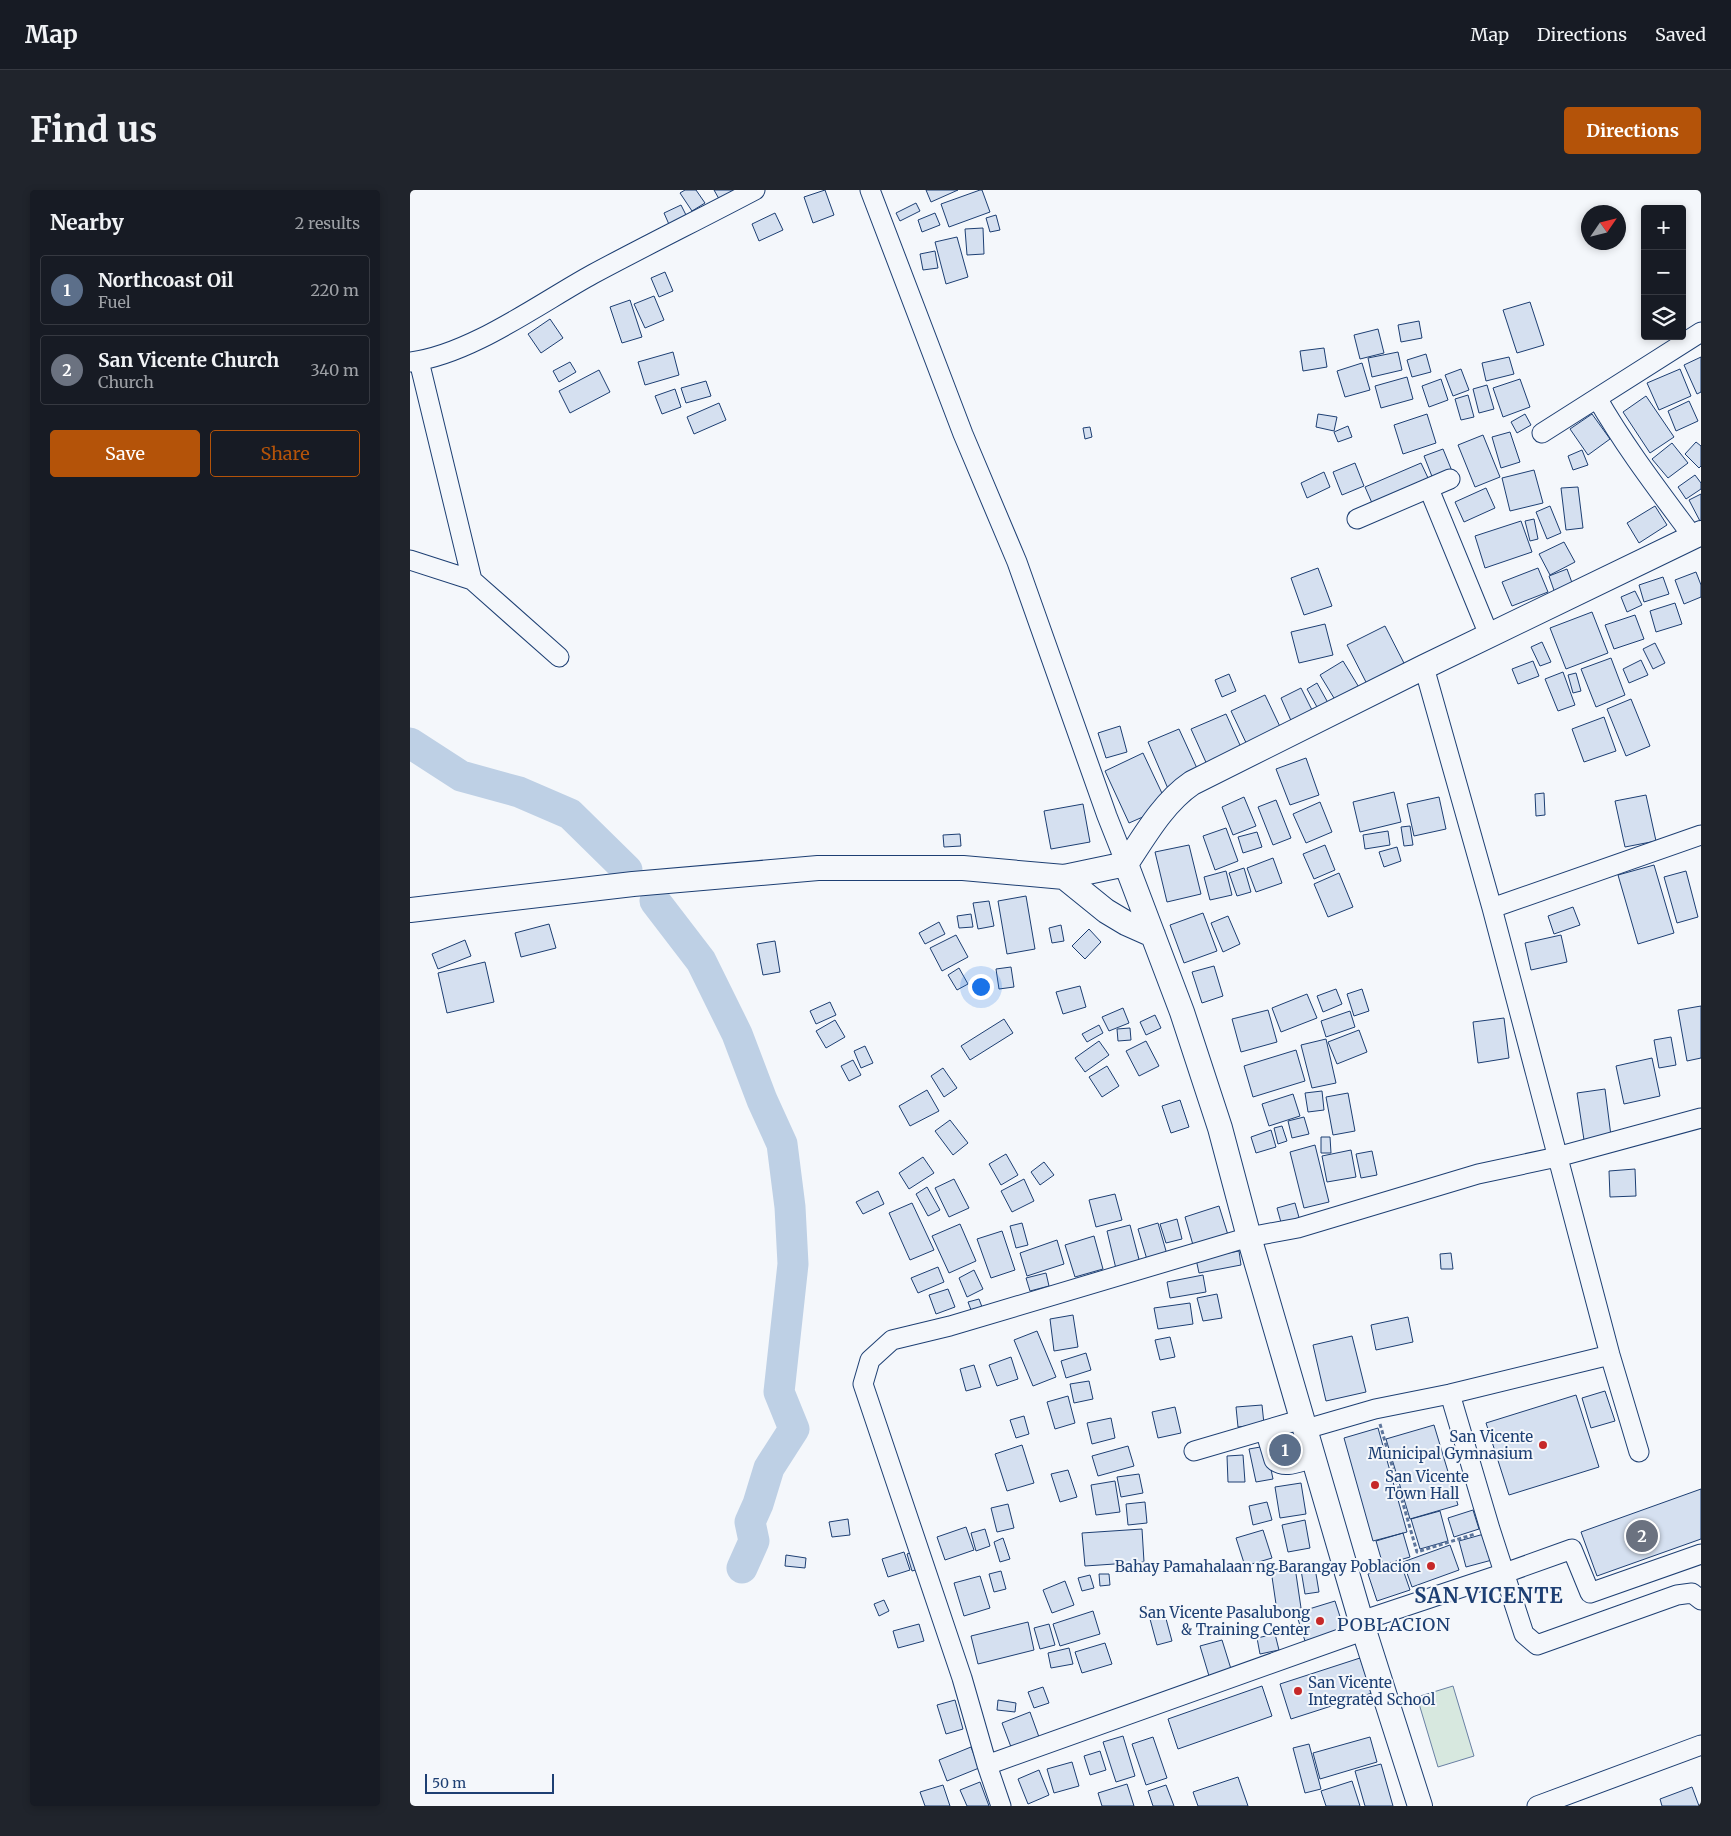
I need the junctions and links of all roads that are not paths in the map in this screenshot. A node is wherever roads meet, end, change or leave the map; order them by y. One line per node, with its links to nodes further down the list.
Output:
1 (755, 190): 4 (street)
2 (870, 190): 17 (street)
3 (1701, 332): 5 (street)
4 (415, 362): 12 (street)
5 (1597, 398): 6 (street); 10 (street)
6 (1542, 433)
7 (1450, 479): 8 (street)
8 (1428, 489): 9 (street); 13 (street)
9 (1357, 519)
10 (1697, 535): 13 (main road)
11 (410, 560): 12 (street)
12 (472, 580): 14 (street)
13 (1489, 635): 15 (main road)
14 (560, 657)
15 (1424, 666): 17 (main road); 19 (street)
16 (1701, 835): 19 (street)
17 (1126, 864): 18 (main road); 21 (main road)
18 (1064, 877): 20 (main road); 21 (main road)
19 (1492, 908): 23 (street)
20 (410, 910)
21 (1153, 935): 24 (main road)
22 (1701, 1118): 23 (street)
23 (1557, 1156): 24 (street); 25 (street)
24 (1249, 1237): 27 (main road); 37 (street)
25 (1610, 1355): 26 (street); 30 (street)
26 (1450, 1394): 27 (street); 33 (street)
27 (1304, 1424): 28 (street); 31 (main road)
28 (1265, 1430): 29 (street); 31 (street)
29 (1194, 1451)
30 (1639, 1452)
31 (1314, 1458): 35 (main road)
32 (1701, 1554): 33 (street)
33 (1505, 1573): 34 (street); 35 (street)
34 (1701, 1600)
35 (1363, 1626): 37 (street); 39 (main road)
36 (1701, 1745): 40 (street)
37 (986, 1765): 38 (street)
38 (1001, 1806)
39 (1420, 1806)
40 (1537, 1806)

